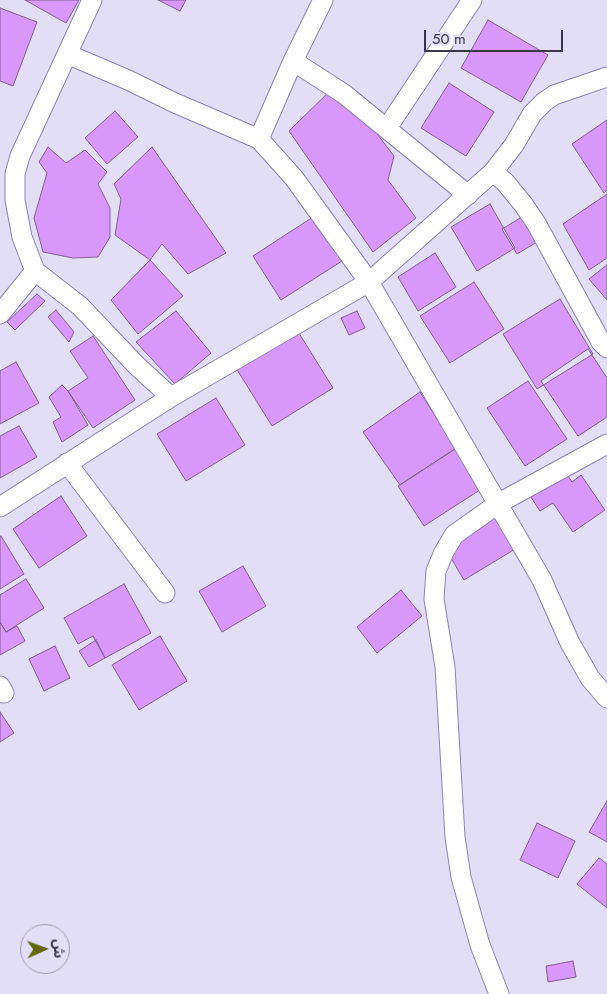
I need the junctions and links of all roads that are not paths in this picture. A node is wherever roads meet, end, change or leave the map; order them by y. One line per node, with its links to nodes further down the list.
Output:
1 (92, 0): 4 (street)
2 (323, 0): 5 (street)
3 (472, 0): 7 (street)
4 (67, 54): 8 (street); 11 (street)
5 (293, 61): 7 (street); 8 (street)
6 (607, 77): 9 (street)
7 (387, 128): 10 (street)
8 (259, 139): 12 (street)
9 (493, 172): 10 (street); 14 (street)
10 (468, 195): 12 (street)
11 (35, 271): 13 (street); 15 (street)
12 (369, 282): 15 (street); 18 (street)
13 (0, 314)
14 (607, 348)
15 (171, 397): 17 (street)
16 (607, 444): 18 (street)
17 (67, 463): 19 (street); 20 (street)
18 (498, 503): 21 (street); 22 (street)
19 (0, 507)
20 (164, 593)
21 (607, 698)
22 (499, 994)

